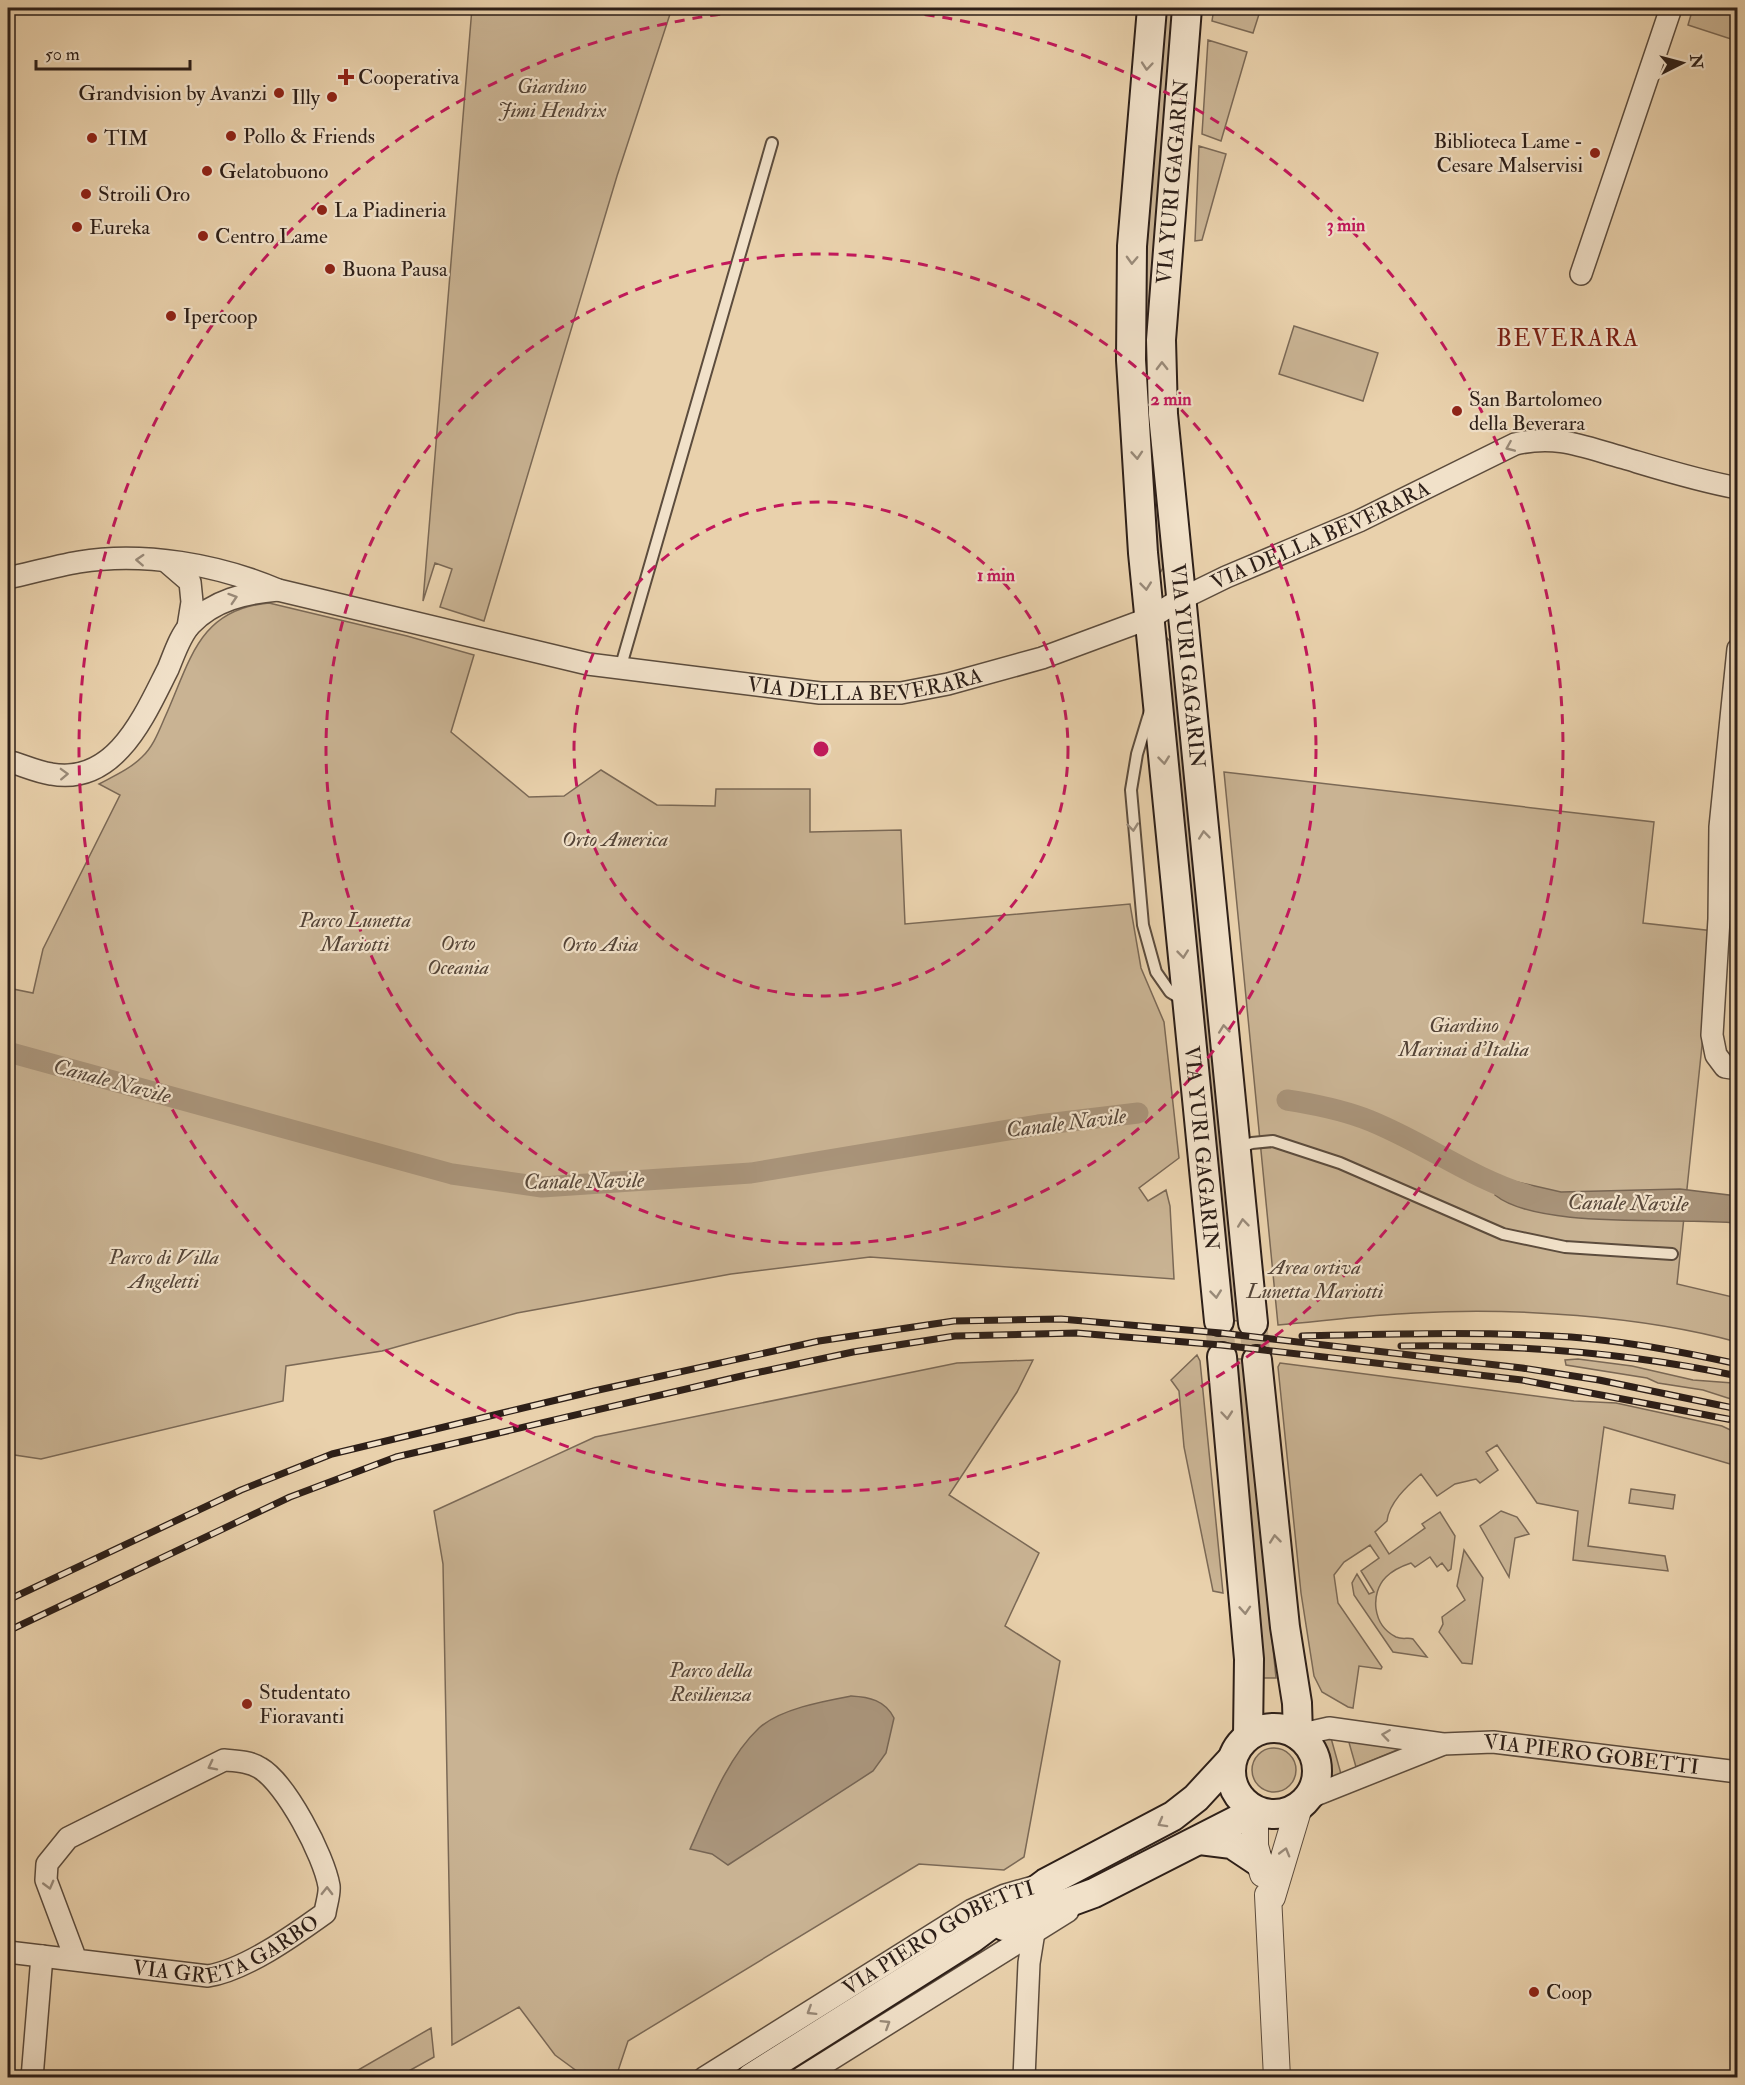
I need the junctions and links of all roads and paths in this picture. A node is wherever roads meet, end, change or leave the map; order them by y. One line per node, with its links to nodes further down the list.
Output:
1 (1152, 8): 11 (main road, VIA YURI GAGARIN, one-way to 11)
2 (1187, 8): 10 (main road, VIA YURI GAGARIN, one-way to 2)
3 (1671, 8): 5 (street)
4 (772, 143): 14 (lane)
5 (1581, 274)
6 (1737, 488): 10 (street, VIA DELLA BEVERARA, one-way to 10)
7 (168, 562): 8 (street, VIA DELLA BEVERARA, one-way to 8); 9 (street, VIA DELLA BEVERARA); 12 (street, VIA DELLA BEVERARA)
8 (8, 578)
9 (278, 590): 12 (street, VIA DELLA BEVERARA, one-way to 9); 14 (street, VIA DELLA BEVERARA)
10 (1181, 599): 11 (street, VIA DELLA BEVERARA); 17 (main road, VIA YURI GAGARIN, one-way to 10)
11 (1150, 618): 14 (street, VIA DELLA BEVERARA); 19 (main road, VIA YURI GAGARIN, one-way to 19)
12 (188, 627): 15 (street, VIA DELLA BEVERARA, one-way to 12)
13 (1737, 649): 16 (street)
14 (620, 669)
15 (8, 761)
16 (1737, 1069)
17 (1235, 1149): 18 (lane); 20 (main road, VIA YURI GAGARIN, one-way to 17)
18 (1672, 1254)
19 (1219, 1321)
20 (1253, 1323)
21 (1222, 1357): 24 (main road, one-way to 24)
22 (1257, 1360): 23 (main road, one-way to 22)
23 (1298, 1735): 24 (main road); 25 (street, VIA PIERO GOBETTI, one-way to 23); 28 (main road)
24 (1248, 1736): 26 (main road)
25 (1443, 1744): 27 (street, VIA PIERO GOBETTI); 28 (street, VIA PIERO GOBETTI)
26 (1232, 1759): 29 (main road); 32 (main road, VIA PIERO GOBETTI, one-way to 32)
27 (1737, 1772)
28 (1304, 1802): 29 (main road); 34 (street, one-way to 28)
29 (1255, 1811): 30 (main road, VIA PIERO GOBETTI); 31 (street)
30 (1200, 1840): 31 (main road); 33 (main road, VIA PIERO GOBETTI)
31 (1259, 1862): 34 (street)
32 (1046, 1883): 36 (main road); 44 (street, VIA PIERO GOBETTI, one-way to 44)
33 (1094, 1893): 35 (street, VIA PIERO GOBETTI); 36 (main road)
34 (1272, 1897): 47 (street)
35 (1034, 1932): 38 (street, VIA PIERO GOBETTI); 41 (street)
36 (971, 1940): 45 (main road)
37 (8, 1952): 39 (street, VIA GRETA GARBO)
38 (998, 1953): 41 (street); 42 (street, VIA PIERO GOBETTI, one-way to 38)
39 (42, 1956): 40 (street, VIA GRETA GARBO); 43 (street)
40 (76, 1960): 40 (street, VIA GRETA GARBO, one-way to 40)
41 (1029, 1984): 46 (street)
42 (814, 2074)
43 (32, 2078)
44 (704, 2078)
45 (751, 2078)
46 (1023, 2078)
47 (1277, 2078)

